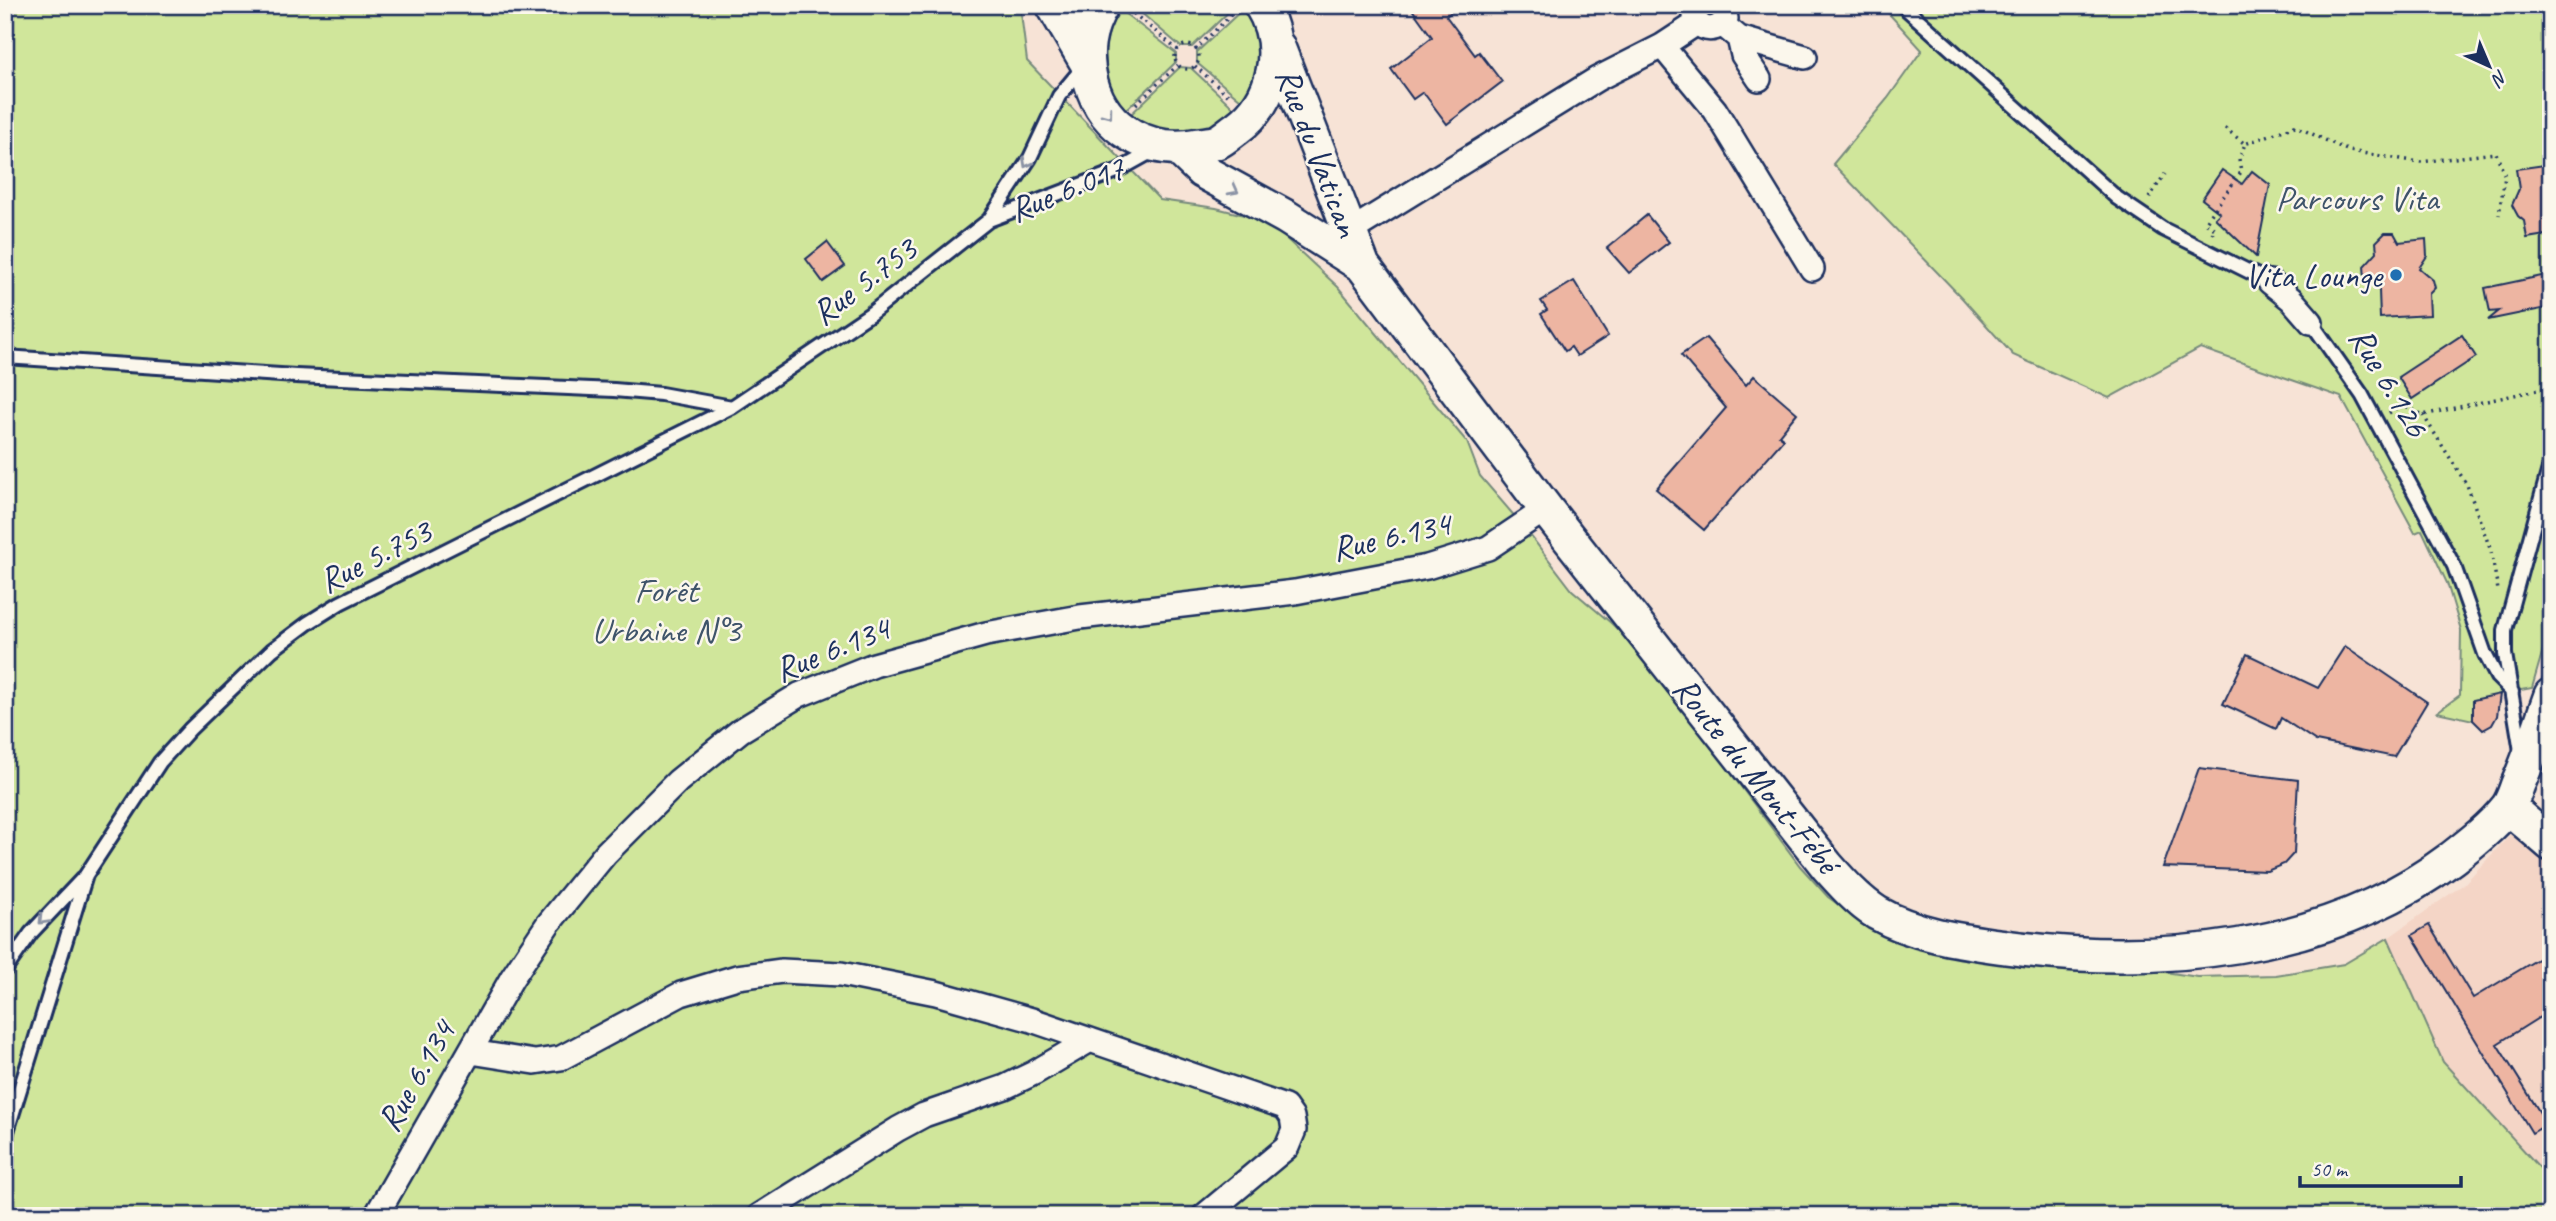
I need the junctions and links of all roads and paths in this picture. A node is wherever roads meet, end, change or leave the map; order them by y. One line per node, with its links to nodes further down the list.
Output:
1 (1053, 5): 14 (street)
2 (1102, 5): 14 (street, Rue 6.017)
3 (1124, 5): 11 (path)
4 (1241, 5): 12 (path)
5 (1261, 5): 9 (street, Rue 6.017)
6 (1902, 5): 24 (lane, Rue 6.126)
7 (1697, 14): 8 (street); 10 (street)
8 (1729, 23): 13 (street); 17 (street)
9 (1274, 37): 18 (street, Rue 6.017); 27 (street, Rue du Vatican)
10 (1662, 46): 27 (street); 30 (street)
11 (1178, 50): 12 (path); 15 (path)
12 (1195, 50): 16 (path)
13 (1805, 57)
14 (1087, 63): 19 (street, Rue 6.017, one-way to 19); 26 (lane, Rue 6.017, one-way to 26)
15 (1178, 65): 16 (path); 19 (path)
16 (1195, 66): 18 (path)
17 (1759, 79)
18 (1252, 117): 22 (street, Rue 6.017)
19 (1115, 123): 22 (street, Rue 6.017)
20 (2225, 128): 21 (path)
21 (2245, 144): 25 (path); 28 (path)
22 (1169, 148): 26 (lane, Rue 6.017); 29 (street, Route du Mont-Fébé, one-way to 29)
23 (2165, 174): 24 (path)
24 (2139, 213): 28 (lane, Rue 6.126)
25 (2499, 215)
26 (989, 220): 36 (lane, Rue 5.753)
27 (1349, 232): 29 (street, Rue du Vatican)
28 (2202, 248): 31 (lane, Rue 6.126)
29 (1363, 266): 39 (street, Route du Mont-Fébé)
30 (1812, 268)
31 (2270, 282): 32 (street, Rue 6.126)
32 (2311, 322): 41 (lane, Rue 6.126)
33 (5, 358): 36 (lane)
34 (2551, 387): 37 (path)
35 (2402, 404): 37 (path)
36 (732, 407): 46 (lane, Rue 5.753)
37 (2423, 415): 40 (path)
38 (2551, 461): 41 (lane)
39 (1546, 509): 44 (street, Route du Mont-Fébé); 49 (street, Rue 6.134)
40 (2498, 590)
41 (2512, 692): 43 (lane)
42 (2551, 695): 43 (street)
43 (2523, 773): 44 (street)
44 (2508, 807): 45 (street)
45 (2551, 844)
46 (86, 875): 47 (lane, one-way to 47); 50 (lane, Rue 5.753)
47 (5, 970)
48 (1090, 1040): 49 (street); 52 (street); 53 (street)
49 (471, 1052): 51 (street, Rue 6.134)
50 (6, 1129)
51 (376, 1216)
52 (759, 1216)
53 (1204, 1216)

